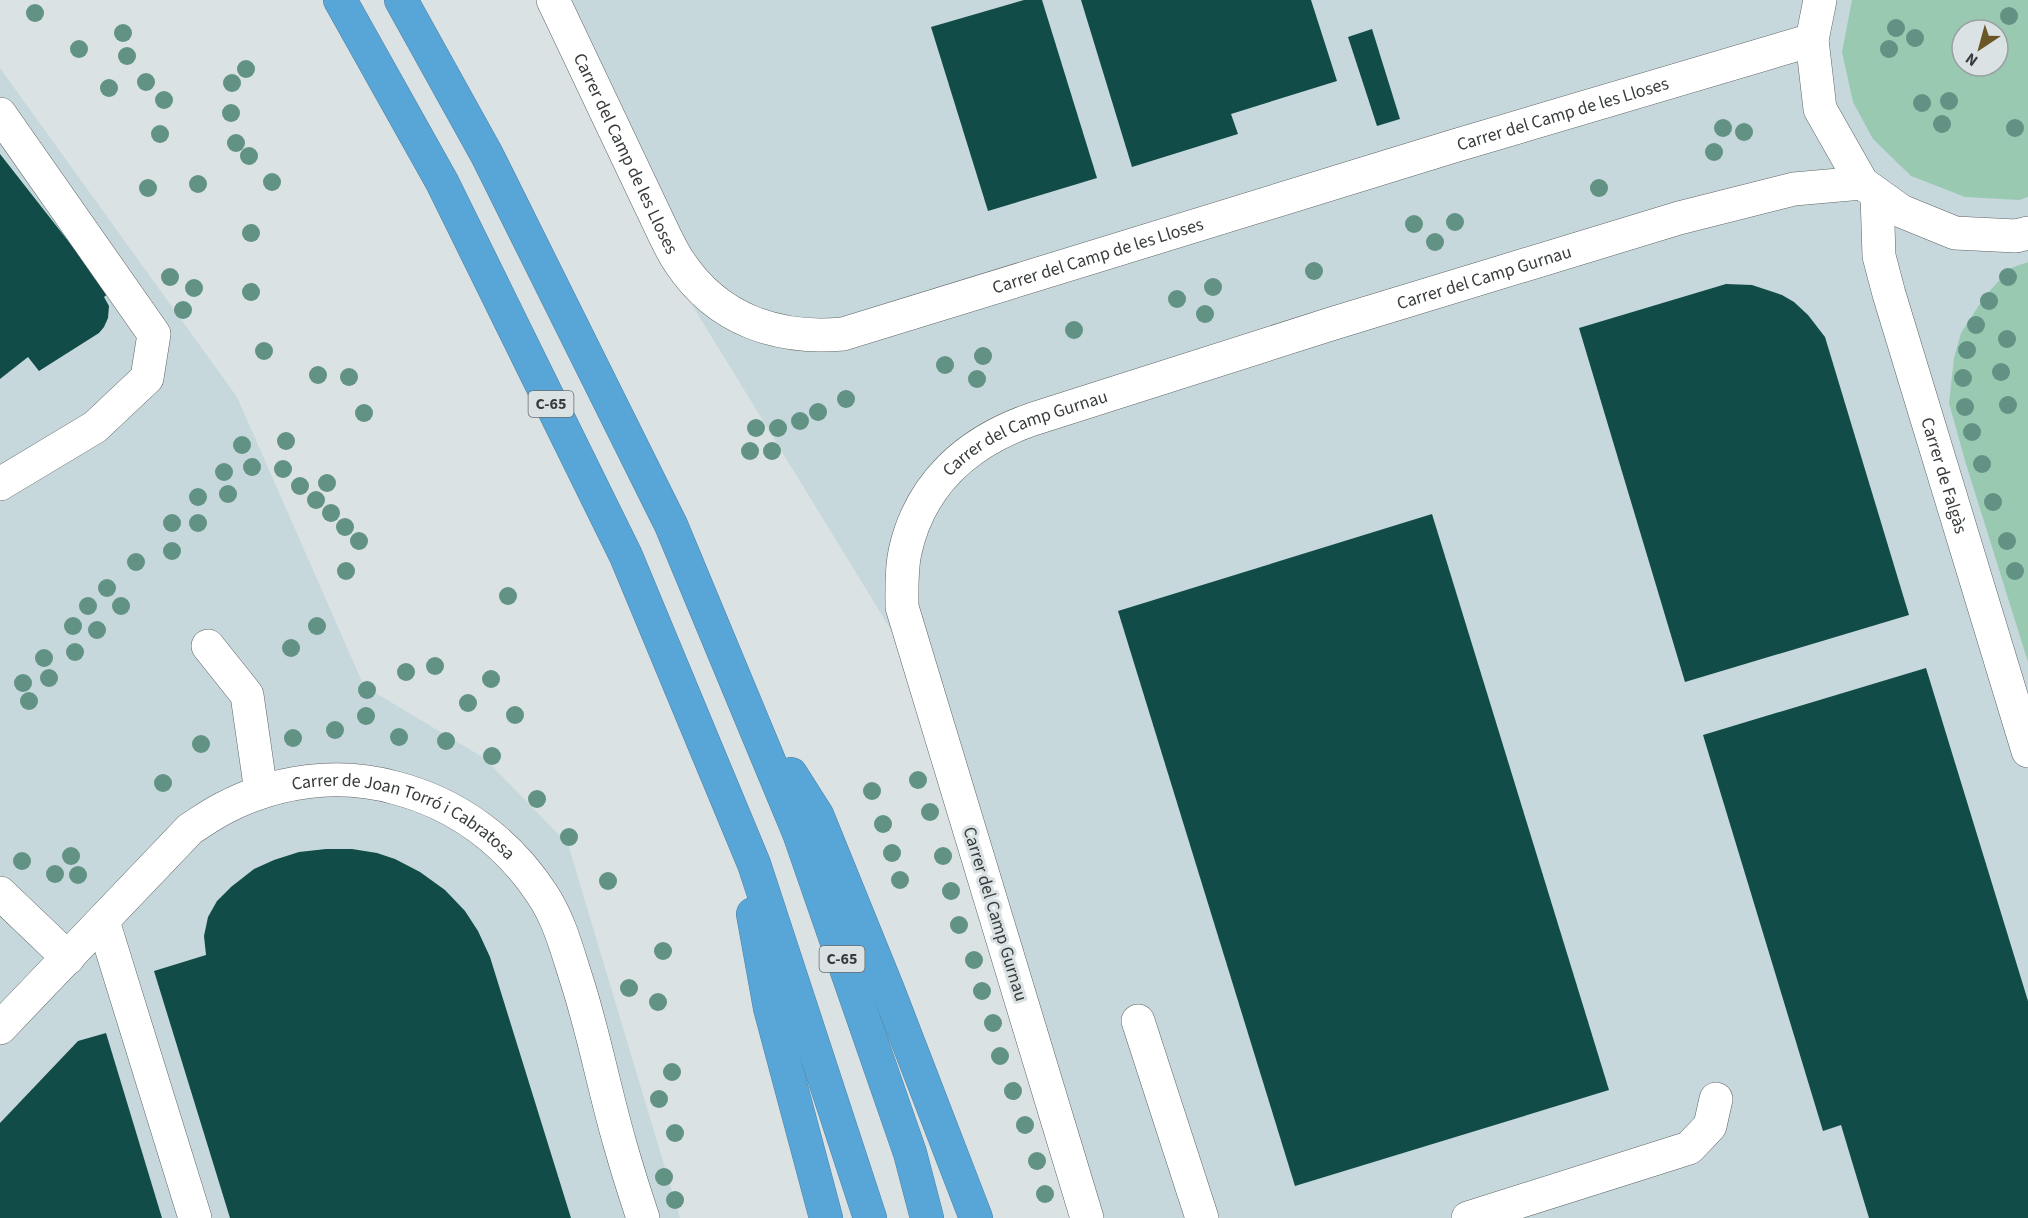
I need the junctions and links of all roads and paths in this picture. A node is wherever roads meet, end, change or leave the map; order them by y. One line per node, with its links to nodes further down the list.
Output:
1 (340, 0): 14 (highway, C-65)
2 (401, 0): 11 (highway, C-65)
3 (553, 0): 5 (street, Carrer del Camp de les Lloses)
4 (1820, 0): 5 (street)
5 (1812, 40): 7 (street)
6 (0, 114): 9 (street)
7 (1869, 189): 8 (street); 12 (street, Carrer de Falgàs); 27 (street, Carrer del Camp Gurnau)
8 (2028, 232)
9 (0, 484)
10 (208, 646): 13 (street)
11 (746, 704): 21 (highway); 26 (highway, C-65)
12 (2028, 751)
13 (261, 792): 16 (street, Carrer de Joan Torró i Cabratosa); 23 (street, Carrer de Joan Torró i Cabratosa)
14 (735, 821): 24 (highway); 25 (highway, C-65)
15 (0, 893): 17 (street)
16 (103, 921): 17 (street, Carrer de Joan Torró i Cabratosa); 22 (street)
17 (68, 958): 19 (street, Carrer de Joan Torró i Cabratosa)
18 (1138, 1021): 28 (street)
19 (0, 1028)
20 (1716, 1099): 29 (street)
21 (975, 1212)
22 (195, 1218)
23 (643, 1218)
24 (826, 1218)
25 (870, 1218)
26 (927, 1218)
27 (1088, 1218)
28 (1202, 1218)
29 (1468, 1218)

